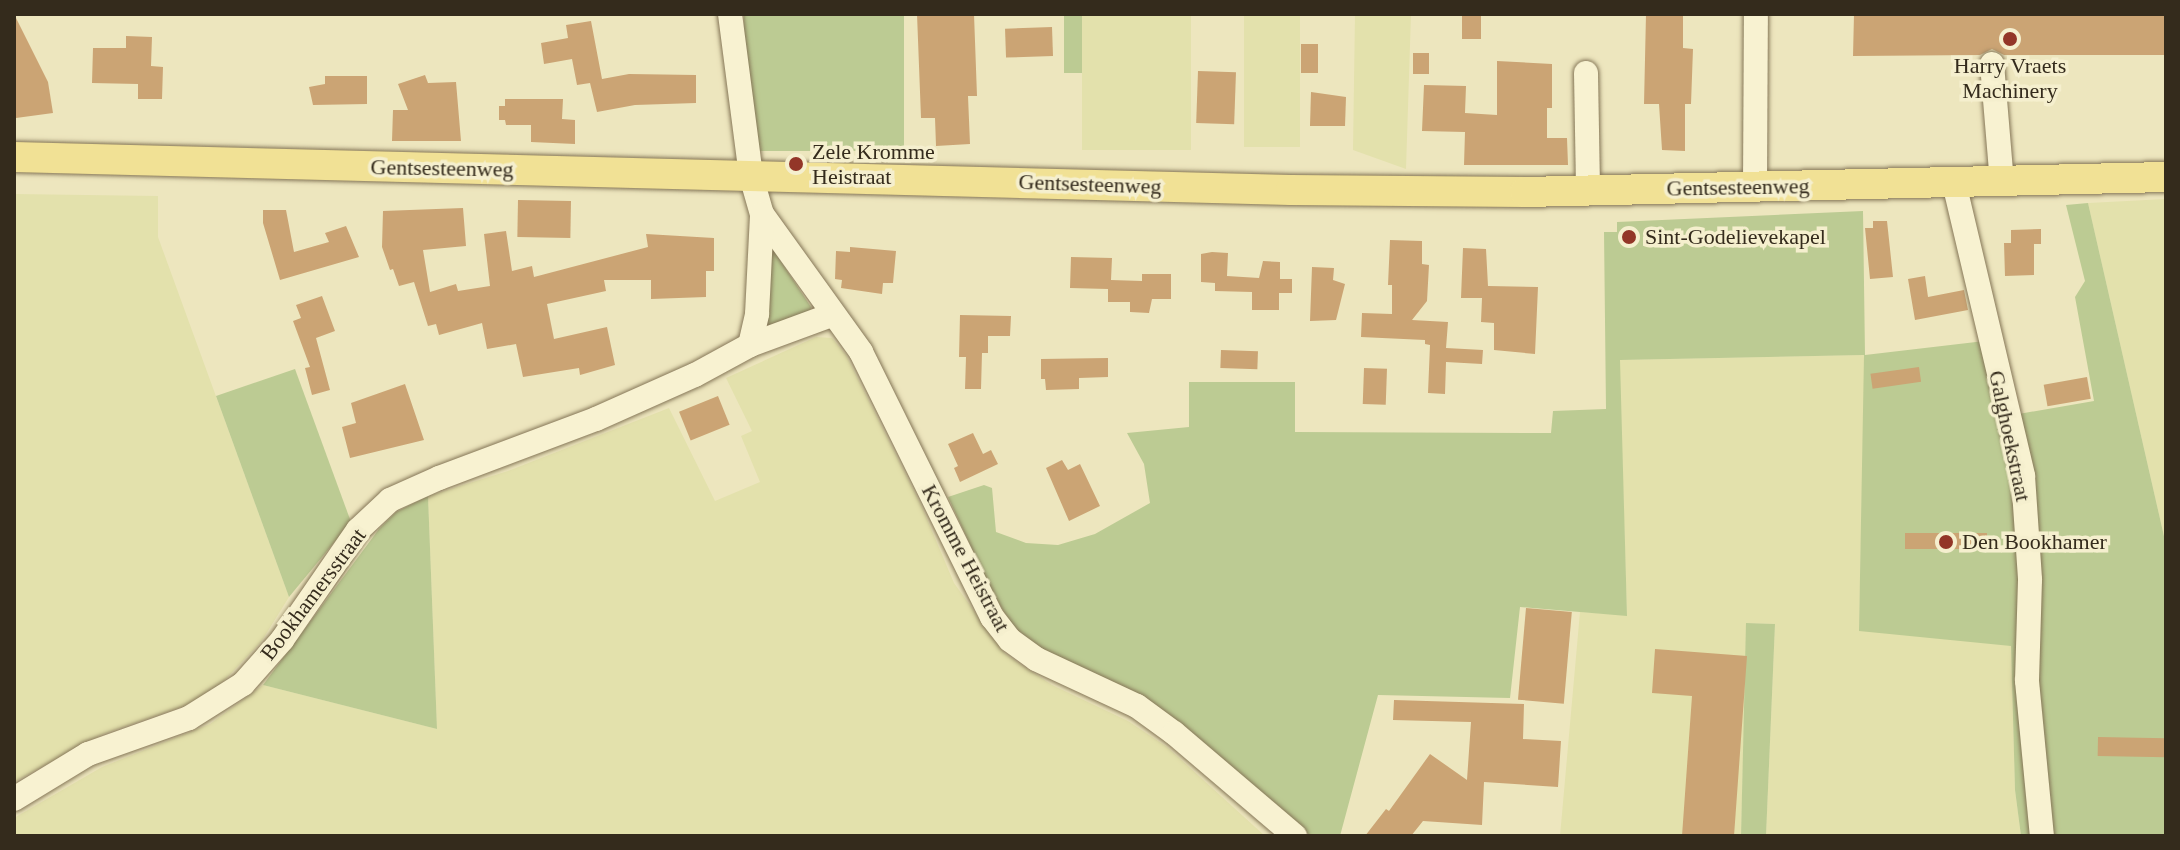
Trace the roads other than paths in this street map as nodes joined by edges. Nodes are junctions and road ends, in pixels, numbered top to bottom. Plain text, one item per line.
1 (730, 14) edge
2 (1756, 14) edge
3 (1992, 64) dead end
4 (1586, 73) dead end
5 (14, 157) edge
6 (751, 176) junction
7 (2166, 177) edge
8 (2002, 182) junction
9 (1954, 183) junction
10 (1755, 187) junction
11 (1588, 189) junction
12 (762, 214) junction
13 (831, 315) junction
14 (750, 345) junction
15 (14, 799) edge
16 (1295, 836) edge
17 (2042, 836) edge

1 - 6 street, Kromme Heistraat
2 - 10 street
3 - 8 street
4 - 11 street
5 - 6 main road, Gentsesteenweg
6 - 11 main road, Gentsesteenweg
6 - 12 street, Kromme Heistraat
7 - 8 main road, Gentsesteenweg
8 - 9 main road, Gentsesteenweg
9 - 10 main road, Gentsesteenweg
9 - 17 street, Galghoekstraat
10 - 11 main road, Gentsesteenweg
12 - 13 street, Kromme Heistraat
12 - 14 street
13 - 14 street, Bookhamersstraat
13 - 16 street, Kromme Heistraat
14 - 15 street, Bookhamersstraat

